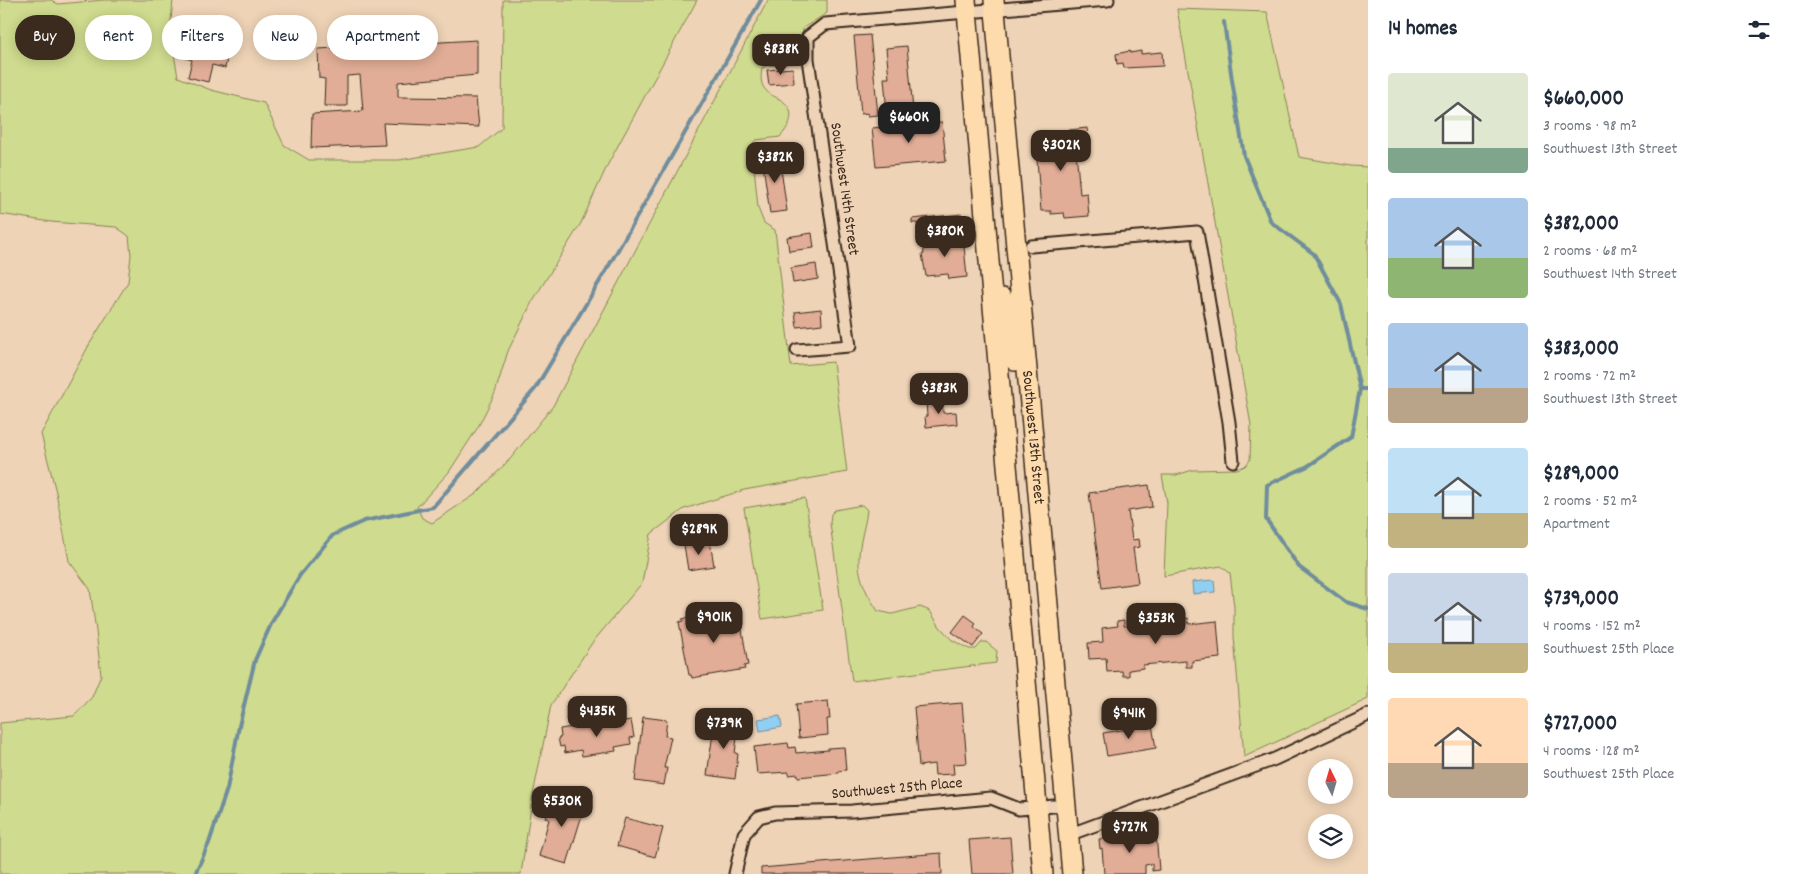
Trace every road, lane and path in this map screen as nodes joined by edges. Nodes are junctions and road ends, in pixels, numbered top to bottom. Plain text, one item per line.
1 (1108, 0) edge
2 (994, 4) edge
3 (966, 6) edge
4 (1023, 247) junction
5 (988, 250) junction
6 (990, 280) junction
7 (797, 350) dead end
8 (1028, 386) junction
9 (1233, 461) dead end
10 (1041, 529) junction
11 (1012, 531) junction
12 (1368, 715) edge
13 (1066, 805) junction
14 (1037, 808) junction
15 (1068, 835) junction
16 (735, 874) edge
17 (1042, 874) edge
18 (1072, 874) edge

1 - 2 street
2 - 3 street
2 - 4 main road, Southwest 13th Street
3 - 5 main road, Southwest 13th Street
3 - 7 street, Southwest 14th Street
4 - 5 main road
4 - 8 main road, Southwest 13th Street
4 - 9 street
5 - 6 main road, Southwest 13th Street
6 - 8 main road
6 - 11 main road, Southwest 13th Street
8 - 10 main road, Southwest 13th Street
10 - 11 main road
10 - 13 main road, Southwest 13th Street
11 - 14 main road, Southwest 13th Street
12 - 15 street
13 - 14 street, Southwest 25th Place
13 - 15 main road, Southwest 13th Street
14 - 16 street, Southwest 25th Place
14 - 17 main road, Southwest 13th Street
15 - 18 main road, Southwest 13th Street

